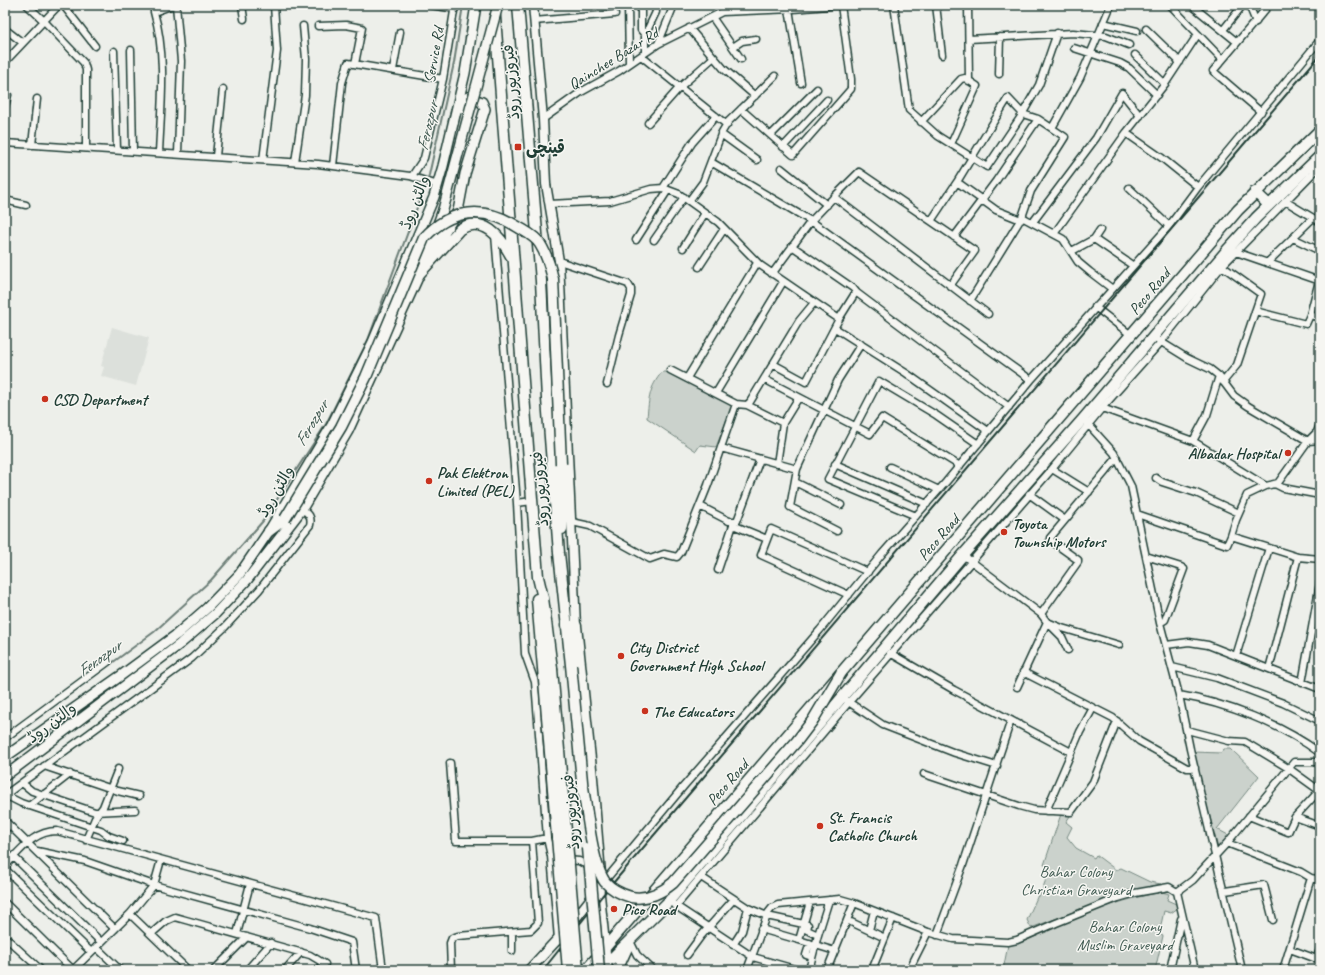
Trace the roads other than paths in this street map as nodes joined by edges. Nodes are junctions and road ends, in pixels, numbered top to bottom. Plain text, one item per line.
1 (27, 5) edge
2 (59, 5) edge
3 (63, 5) edge
4 (173, 5) edge
5 (176, 5) edge
6 (242, 5) edge
7 (274, 5) edge
8 (431, 5) edge
9 (476, 5) edge
10 (494, 5) edge
11 (498, 5) edge
12 (518, 5) edge
13 (533, 5) edge
14 (628, 5) edge
15 (641, 5) edge
16 (652, 5) edge
17 (674, 5) edge
18 (739, 5) edge
19 (840, 5) edge
20 (894, 5) edge
21 (936, 5) edge
22 (968, 5) edge
23 (1111, 5) edge
24 (1170, 5) edge
25 (1243, 5) edge
26 (1249, 5) edge
27 (1269, 5) edge
28 (814, 6) edge
29 (455, 7) edge
30 (1195, 8) dead end
31 (789, 9) junction
32 (734, 11) junction
33 (615, 14) dead end
34 (712, 17) junction
35 (244, 19) dead end
36 (44, 21) junction
37 (534, 21) junction
38 (1256, 22) junction
39 (1103, 23) junction
40 (303, 26) dead end
41 (318, 26) dead end
42 (690, 28) junction
43 (5, 29) edge
44 (1146, 29) dead end
45 (1223, 30) junction
46 (1137, 31) dead end
47 (400, 32) dead end
48 (1057, 33) junction
49 (1198, 34) junction
50 (645, 35) junction
51 (1097, 35) junction
52 (1000, 37) junction
53 (756, 39) dead end
54 (969, 39) junction
55 (1320, 40) edge
56 (1237, 42) junction
57 (23, 43) junction
58 (658, 44) junction
59 (1129, 45) dead end
60 (94, 46) dead end
61 (733, 47) junction
62 (1074, 48) dead end
63 (131, 50) dead end
64 (114, 51) dead end
65 (1090, 52) junction
66 (643, 54) junction
67 (942, 55) dead end
68 (1135, 55) dead end
69 (714, 57) junction
70 (741, 59) dead end
71 (1222, 59) junction
72 (5, 62) edge
73 (1180, 62) junction
74 (355, 64) junction
75 (629, 64) junction
76 (393, 70) junction
77 (998, 74) dead end
78 (775, 76) dead end
79 (443, 79) junction
80 (969, 80) junction
81 (801, 83) dead end
82 (1165, 84) junction
83 (680, 87) junction
84 (222, 89) dead end
85 (817, 89) dead end
86 (8, 95) dead end
87 (1157, 95) junction
88 (755, 96) junction
89 (37, 98) dead end
90 (827, 100) dead end
91 (5, 107) edge
92 (741, 109) junction
93 (1261, 112) junction
94 (1023, 114) junction
95 (716, 116) junction
96 (1140, 116) junction
97 (543, 119) junction
98 (1038, 119) junction
99 (921, 122) junction
100 (648, 123) dead end
101 (727, 125) junction
102 (1052, 128) junction
103 (1320, 130) edge
104 (1126, 133) junction
105 (721, 134) junction
106 (771, 135) junction
107 (5, 143) edge
108 (951, 144) junction
109 (32, 145) junction
110 (783, 146) junction
111 (86, 148) junction
112 (117, 150) junction
113 (132, 151) junction
114 (160, 153) junction
115 (178, 154) junction
116 (216, 156) junction
117 (1320, 156) edge
118 (972, 157) junction
119 (263, 160) junction
120 (757, 160) dead end
121 (296, 162) junction
122 (710, 162) junction
123 (333, 166) junction
124 (443, 166) junction
125 (1320, 166) edge
126 (781, 168) dead end
127 (1310, 170) junction
128 (1320, 175) edge
129 (412, 176) junction
130 (957, 182) junction
131 (438, 185) junction
132 (1198, 187) junction
133 (1129, 188) dead end
134 (666, 189) junction
135 (1255, 192) junction
136 (834, 197) junction
137 (686, 199) junction
138 (981, 199) junction
139 (5, 200) edge
140 (1285, 201) junction
141 (549, 204) junction
142 (26, 205) dead end
143 (826, 205) junction
144 (1269, 205) junction
145 (705, 213) junction
146 (1022, 218) junction
147 (1313, 218) junction
148 (811, 221) junction
149 (931, 221) junction
150 (1034, 222) junction
151 (1320, 222) edge
152 (1168, 226) junction
153 (724, 229) junction
154 (1100, 230) dead end
155 (495, 234) junction
156 (1054, 234) junction
157 (954, 236) junction
158 (1293, 238) junction
159 (1094, 239) junction
160 (636, 240) dead end
161 (654, 240) dead end
162 (792, 246) junction
163 (682, 248) dead end
164 (1232, 250) junction
165 (1072, 251) junction
166 (1320, 251) edge
167 (434, 259) junction
168 (513, 260) junction
169 (558, 261) junction
170 (757, 263) junction
171 (1267, 263) junction
172 (1132, 265) junction
173 (1222, 266) junction
174 (699, 267) dead end
175 (420, 273) junction
176 (772, 274) junction
177 (1320, 281) edge
178 (783, 282) junction
179 (950, 286) junction
180 (1112, 288) junction
181 (854, 295) dead end
182 (970, 301) junction
183 (813, 302) junction
184 (1095, 307) junction
185 (1255, 311) junction
186 (988, 314) dead end
187 (1310, 315) junction
188 (1320, 318) edge
189 (839, 319) junction
190 (835, 328) junction
191 (1131, 335) junction
192 (1158, 339) junction
193 (861, 344) junction
194 (773, 364) junction
195 (670, 370) dead end
196 (1219, 376) junction
197 (687, 378) junction
198 (764, 379) junction
199 (1031, 380) junction
200 (1223, 382) junction
201 (607, 384) dead end
202 (716, 393) junction
203 (799, 397) junction
204 (736, 404) junction
205 (747, 405) junction
206 (1009, 407) junction
207 (1102, 408) junction
208 (824, 410) junction
209 (1086, 422) junction
210 (783, 424) junction
211 (1320, 424) edge
212 (854, 426) junction
213 (988, 431) junction
214 (1308, 440) junction
215 (1320, 440) edge
216 (1193, 441) junction
217 (978, 444) junction
218 (721, 448) junction
219 (1117, 458) junction
220 (760, 459) junction
221 (777, 464) junction
222 (835, 464) junction
223 (960, 466) junction
224 (890, 467) dead end
225 (797, 469) junction
226 (1052, 469) junction
227 (1011, 475) junction
228 (1156, 478) dead end
229 (794, 482) junction
230 (1275, 484) junction
231 (1266, 486) junction
232 (939, 490) junction
233 (1027, 490) junction
234 (1089, 492) junction
235 (1320, 495) edge
236 (532, 501) junction
237 (517, 503) junction
238 (927, 504) junction
239 (841, 505) dead end
240 (700, 506) junction
241 (302, 509) junction
242 (1239, 513) junction
243 (1137, 514) junction
244 (916, 516) junction
245 (1065, 520) junction
246 (572, 522) junction
247 (734, 524) junction
248 (269, 531) junction
249 (837, 531) dead end
250 (991, 531) junction
251 (1231, 536) junction
252 (767, 539) junction
253 (1269, 548) junction
254 (559, 553) junction
255 (963, 555) junction
256 (1146, 556) junction
257 (1298, 557) junction
258 (1320, 559) edge
259 (972, 562) junction
260 (718, 570) dead end
261 (868, 572) junction
262 (1320, 583) edge
263 (849, 595) junction
264 (1042, 614) junction
265 (1047, 622) junction
266 (1160, 624) junction
267 (571, 626) junction
268 (1118, 645) dead end
269 (1166, 645) junction
270 (883, 649) junction
271 (1068, 650) dead end
272 (893, 654) junction
273 (1236, 656) junction
274 (108, 662) dead end
275 (1172, 667) junction
276 (548, 668) junction
277 (1269, 669) junction
278 (1023, 672) junction
279 (841, 673) junction
280 (1302, 683) junction
281 (1017, 687) dead end
282 (1320, 689) edge
283 (1179, 695) junction
284 (846, 700) junction
285 (1093, 708) junction
286 (1011, 720) junction
287 (1117, 721) junction
288 (1320, 722) edge
289 (1186, 730) junction
290 (5, 738) edge
291 (1072, 752) junction
292 (1320, 753) edge
293 (5, 757) edge
294 (1320, 762) edge
295 (450, 763) dead end
296 (44, 766) junction
297 (997, 766) junction
298 (1195, 768) junction
299 (1288, 768) junction
300 (118, 769) dead end
301 (70, 774) junction
302 (924, 774) dead end
303 (5, 776) edge
304 (22, 784) junction
305 (583, 787) junction
306 (111, 788) junction
307 (1320, 791) edge
308 (768, 792) junction
309 (5, 795) edge
310 (44, 795) junction
311 (987, 795) junction
312 (139, 796) dead end
313 (29, 806) junction
314 (135, 810) dead end
315 (99, 811) junction
316 (1046, 811) junction
317 (1249, 816) junction
318 (1295, 817) junction
319 (7, 823) edge
320 (1320, 826) edge
321 (91, 827) junction
322 (5, 831) edge
323 (547, 838) junction
324 (86, 840) junction
325 (123, 841) dead end
326 (532, 841) junction
327 (28, 843) junction
328 (1227, 843) junction
329 (37, 851) junction
330 (551, 856) junction
331 (1215, 856) junction
332 (14, 857) junction
333 (161, 860) junction
334 (5, 868) edge
335 (701, 877) junction
336 (1311, 878) junction
337 (1320, 880) edge
338 (250, 884) junction
339 (154, 885) junction
340 (601, 886) junction
341 (1224, 891) junction
342 (1177, 892) junction
343 (734, 899) junction
344 (829, 900) junction
345 (810, 902) junction
346 (854, 903) junction
347 (5, 904) edge
348 (672, 904) junction
349 (748, 908) junction
350 (244, 910) junction
351 (874, 911) junction
352 (130, 914) junction
353 (767, 916) junction
354 (893, 918) junction
355 (1182, 918) junction
356 (1273, 920) dead end
357 (851, 922) dead end
358 (803, 924) junction
359 (708, 928) junction
360 (115, 929) junction
361 (761, 929) junction
362 (869, 930) junction
363 (512, 932) junction
364 (928, 932) junction
365 (150, 934) junction
366 (237, 934) junction
367 (818, 935) junction
368 (937, 935) junction
369 (247, 936) junction
370 (5, 937) edge
371 (885, 938) junction
372 (558, 939) junction
373 (799, 940) junction
374 (630, 941) junction
375 (271, 943) junction
376 (99, 944) junction
377 (606, 944) junction
378 (813, 944) junction
379 (733, 945) junction
380 (1290, 949) junction
381 (1320, 950) edge
382 (835, 951) junction
383 (91, 952) junction
384 (301, 952) junction
385 (512, 952) dead end
386 (688, 955) dead end
387 (753, 957) junction
388 (79, 964) junction
389 (608, 966) edge
390 (5, 967) edge
391 (9, 970) edge
392 (41, 970) edge
393 (73, 970) edge
394 (85, 970) edge
395 (120, 970) edge
396 (188, 970) edge
397 (214, 970) edge
398 (247, 970) edge
399 (285, 970) edge
400 (320, 970) edge
401 (356, 970) edge
402 (383, 970) edge
403 (451, 970) edge
404 (528, 970) edge
405 (568, 970) edge
406 (578, 970) edge
407 (586, 970) edge
408 (600, 970) edge
409 (617, 970) edge
410 (653, 970) edge
411 (747, 970) edge
412 (798, 970) edge
413 (809, 970) edge
414 (827, 970) edge
415 (872, 970) edge
416 (909, 970) edge
417 (1170, 970) edge
418 (1195, 970) edge
419 (1242, 970) edge
420 (1283, 970) edge

1 - 36 street
2 - 36 street
3 - 60 street
4 - 114 street
5 - 115 street
6 - 35 street
7 - 119 street
8 - 29 street
9 - 124 main road, والٹن روڈ
10 - 168 main road, فیروزپور روڈ
11 - 175 main road, والٹن روڈ, bridge
12 - 254 main road, فیروزپور روڈ
13 - 37 street
14 - 75 street
15 - 50 street
16 - 50 street
17 - 58 street
18 - 32 street
19 - 28 street, Qainchee Bazar Rd
19 - 110 street
20 - 99 street
21 - 67 street
22 - 54 street
23 - 39 street
24 - 49 street
25 - 45 street
26 - 38 street
27 - 38 street
28 - 31 street, Qainchee Bazar Rd
29 - 79 street, Service Rd
30 - 45 street
31 - 32 street, Qainchee Bazar Rd
31 - 81 street
32 - 34 street, Qainchee Bazar Rd
33 - 37 street
34 - 42 street, Qainchee Bazar Rd
34 - 61 street
36 - 57 street
36 - 111 street
37 - 97 street
38 - 56 street
39 - 46 street
39 - 51 street
40 - 121 street
41 - 74 street
42 - 58 street, Qainchee Bazar Rd
42 - 69 street
43 - 57 street
44 - 73 street
45 - 56 street
47 - 76 street
48 - 51 street
48 - 52 street
48 - 94 street
49 - 71 street
49 - 73 street
50 - 66 street
51 - 59 street
51 - 65 street
52 - 54 street
52 - 77 street
53 - 61 street
54 - 80 street
55 - 93 street
56 - 71 street
57 - 72 street
58 - 66 street, Qainchee Bazar Rd
61 - 70 street
62 - 65 street
63 - 113 street
64 - 112 street
65 - 87 street
65 - 102 street
66 - 75 street, Qainchee Bazar Rd
66 - 83 street
68 - 82 street
69 - 83 street
69 - 88 street
71 - 93 street
73 - 82 street
74 - 76 street
74 - 123 street
75 - 97 street, Qainchee Bazar Rd
76 - 79 street
78 - 88 street
79 - 129 street, Service Rd
80 - 99 street
80 - 108 street
82 - 87 street
83 - 95 street
83 - 100 street
84 - 116 street
85 - 106 street
86 - 91 street
87 - 96 street
88 - 92 street
89 - 109 street
90 - 110 street
92 - 101 street
92 - 106 street
93 - 132 street
94 - 98 street
94 - 118 street
94 - 118 street
95 - 101 street
95 - 134 street
96 - 104 street
96 - 150 street
97 - 141 street
98 - 102 street
98 - 138 street
99 - 108 street
101 - 105 street
102 - 146 street
103 - 135 main road, Peco Road
104 - 132 street
104 - 156 street
105 - 120 street
105 - 122 street
106 - 110 street
107 - 109 street
108 - 118 street
109 - 111 street
111 - 112 street
112 - 113 street
113 - 114 street
114 - 115 street
115 - 116 street
116 - 119 street
117 - 127 main road, Peco Road
118 - 130 street
119 - 121 street
121 - 123 street
122 - 137 street
122 - 148 street
123 - 129 street
124 - 131 main road, والٹن روڈ
124 - 167 main road
125 - 127 street
126 - 143 street
127 - 128 street
127 - 140 street
127 - 144 main road, Peco Road
129 - 131 street
130 - 138 street
130 - 149 street
131 - 248 main road, والٹن روڈ
132 - 152 street
133 - 152 street
134 - 137 street
134 - 141 street
134 - 160 street
135 - 144 main road
135 - 191 main road, Peco Road
136 - 143 street
136 - 149 street
136 - 179 street
137 - 145 street
137 - 161 street
138 - 146 street
138 - 157 street
139 - 142 street
140 - 147 street
140 - 164 street
141 - 169 street
143 - 148 street
144 - 164 main road, Peco Road
145 - 153 street
145 - 163 street
146 - 150 street
146 - 182 street
147 - 151 street
147 - 158 street
148 - 162 street
148 - 199 street
149 - 157 street
150 - 156 street
152 - 172 street
153 - 170 street
153 - 174 street
154 - 159 street
155 - 167 main road
155 - 168 main road
155 - 237 street
156 - 165 street
157 - 179 street
158 - 166 street
158 - 171 street
159 - 165 street
159 - 172 street
162 - 176 street
162 - 206 street
164 - 171 street
164 - 173 street
164 - 192 main road, Peco Road
165 - 180 street
167 - 175 main road
168 - 236 main road, فیروزپور روڈ
169 - 201 street
169 - 246 street
170 - 176 street
170 - 197 street
171 - 177 street
172 - 180 street
173 - 185 street
173 - 192 street
175 - 241 main road, والٹن روڈ
176 - 178 street
177 - 187 street
178 - 183 street
178 - 202 street
179 - 182 street
180 - 184 street
181 - 189 street
182 - 186 street
183 - 189 street
183 - 194 street
184 - 191 street
184 - 199 street
185 - 187 street
185 - 200 street
187 - 188 street
189 - 190 street
190 - 193 street
190 - 194 street
191 - 227 main road, Peco Road
192 - 196 street
192 - 207 street
192 - 209 main road, Peco Road
193 - 208 street
193 - 213 street
194 - 198 street
195 - 197 street
196 - 200 street
196 - 216 street
197 - 202 street
198 - 203 street
198 - 205 street
199 - 206 street
200 - 214 street
202 - 204 street
203 - 208 street
203 - 210 street
204 - 205 street
204 - 218 street
205 - 210 street
206 - 213 street
207 - 209 street
207 - 216 street
208 - 212 street
208 - 225 street
209 - 219 street
209 - 226 street
209 - 233 main road, Peco Road
210 - 221 street
211 - 214 street
212 - 217 street
212 - 222 street
212 - 223 street
213 - 217 street
214 - 215 street
214 - 230 street
216 - 231 street
217 - 223 street
218 - 220 street
218 - 240 street
219 - 234 street
219 - 243 street
220 - 221 street
220 - 247 street
221 - 225 street
222 - 238 street
222 - 244 street
223 - 232 street
224 - 232 street
225 - 229 street
226 - 233 street
226 - 234 street
227 - 233 main road
227 - 279 main road, Peco Road
228 - 242 street
229 - 239 street
229 - 249 street
230 - 231 street
230 - 235 street
231 - 242 street
232 - 238 street
233 - 245 street
233 - 250 main road, Peco Road
234 - 245 street
236 - 237 street
236 - 276 main road, فیروزپور روڈ
237 - 323 street
238 - 244 street
240 - 246 street
240 - 247 street
241 - 296 street
241 - 303 main road, والٹن روڈ
242 - 251 street
243 - 251 street
243 - 256 street
244 - 261 street
245 - 264 street
246 - 267 street
247 - 252 street
247 - 260 street
248 - 254 main road, bridge
248 - 293 main road, والٹن روڈ
250 - 255 main road, Peco Road
250 - 259 street
251 - 253 street
252 - 261 street
252 - 263 street
253 - 257 street
253 - 273 street
254 - 267 main road, فیروزپور روڈ
255 - 259 street
255 - 270 main road, Peco Road
256 - 266 street
256 - 266 street
257 - 258 street
257 - 277 street
259 - 264 street
259 - 272 street
261 - 263 street
262 - 280 street
263 - 340 street
264 - 265 street
265 - 268 street
265 - 271 street
265 - 278 street
266 - 269 street
267 - 305 main road, فیروزپور روڈ, bridge
267 - 340 main road
269 - 273 street
269 - 275 street
270 - 272 street
270 - 284 main road, Peco Road
272 - 284 street
272 - 286 street
273 - 277 street
274 - 290 street
275 - 283 street
275 - 288 street
276 - 405 main road, bridge
276 - 406 main road, فیروزپور روڈ, bridge
277 - 280 street
278 - 281 street
278 - 285 street
279 - 305 main road, bridge
279 - 377 main road, Peco Road
280 - 282 street
283 - 289 street
283 - 292 street
284 - 297 street
284 - 308 main road, Peco Road
285 - 287 street
285 - 291 street
286 - 291 street
286 - 297 street
287 - 298 street
287 - 316 street
289 - 298 street
289 - 299 street
291 - 316 street
294 - 299 street
295 - 326 street
296 - 301 street
296 - 304 street
297 - 311 street
298 - 331 street
299 - 307 street
299 - 317 street
300 - 306 street
301 - 306 street
301 - 310 street
302 - 311 street
304 - 309 street
304 - 310 street
305 - 408 main road, فیروزپور روڈ, bridge
306 - 312 street
306 - 315 street
307 - 318 street
308 - 335 street
308 - 348 main road, Peco Road
309 - 313 street
310 - 313 street
310 - 315 street
311 - 316 street
311 - 368 street
313 - 321 street
314 - 315 street
315 - 321 street
317 - 318 street
317 - 328 street
318 - 320 street
319 - 322 street
319 - 327 street
321 - 324 street
321 - 325 street
323 - 326 street
323 - 330 street
324 - 327 street
324 - 333 street
326 - 363 street
327 - 329 street
327 - 332 street
328 - 331 street
328 - 336 street
329 - 339 street
329 - 360 street
330 - 340 street
330 - 372 street
331 - 341 street
331 - 342 street
332 - 334 street
332 - 376 street
333 - 338 street
333 - 339 street
334 - 383 street
335 - 343 street
335 - 348 street
336 - 337 street
336 - 380 street
338 - 350 street
338 - 402 street
339 - 350 street
339 - 352 street
340 - 372 main road
340 - 377 street
341 - 356 street
341 - 419 street
342 - 355 street
342 - 368 street
343 - 349 street
343 - 359 street
344 - 345 street
344 - 346 street
344 - 367 street
345 - 353 street
345 - 358 street
346 - 351 street
346 - 382 street
347 - 393 street
348 - 359 street
348 - 374 main road, Peco Road
349 - 353 street
349 - 379 street
350 - 366 street
350 - 401 street
351 - 354 street
351 - 362 street
352 - 360 street
352 - 365 street
353 - 358 street
353 - 361 street
354 - 364 street
354 - 371 street
355 - 417 street
355 - 418 street
357 - 362 street
358 - 367 street
358 - 373 street
359 - 379 street
359 - 386 street
360 - 376 street
361 - 373 street
361 - 387 street
362 - 371 street
363 - 385 street
363 - 403 street
364 - 368 street
364 - 416 street
365 - 366 street
365 - 396 street
366 - 369 street
367 - 378 street
369 - 375 street
369 - 397 street
370 - 392 street
371 - 415 street
372 - 404 main road
373 - 378 street
374 - 389 main road, Peco Road
374 - 409 main road
374 - 410 street
375 - 384 street
375 - 398 street
376 - 383 street
376 - 395 street
377 - 389 street
377 - 407 main road, Peco Road
378 - 382 street
378 - 413 street
379 - 387 street
380 - 381 street
380 - 420 street
382 - 414 street
383 - 388 street
384 - 399 street
384 - 400 street
387 - 411 street
387 - 412 street
388 - 393 street
388 - 394 street
389 - 408 main road, Peco Road
390 - 391 street

